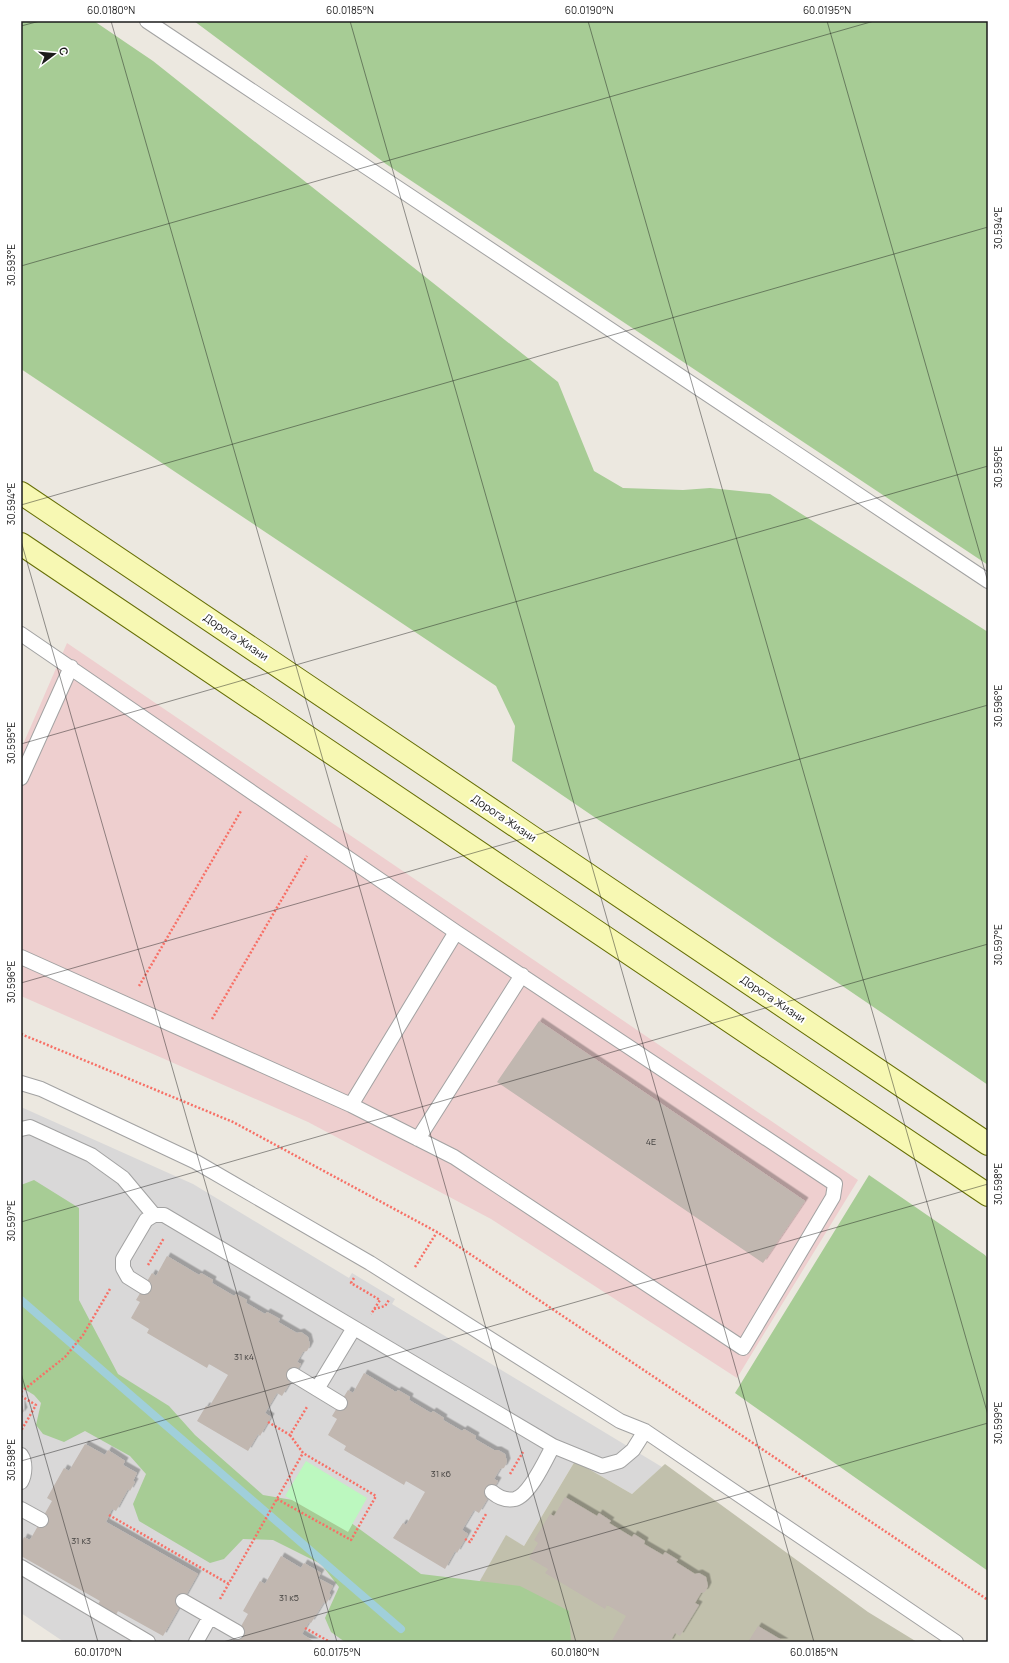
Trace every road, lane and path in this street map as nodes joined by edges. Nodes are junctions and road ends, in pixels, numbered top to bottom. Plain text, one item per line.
1 (147, 21) edge
2 (21, 493) edge
3 (21, 544) edge
4 (988, 581) edge
5 (21, 634) edge
6 (71, 667) junction
7 (21, 778) edge
8 (244, 807) dead end
9 (309, 852) dead end
10 (456, 932) junction
11 (21, 957) edge
12 (522, 975) junction
13 (128, 1005) junction
14 (21, 1034) edge
15 (201, 1038) junction
16 (21, 1083) edge
17 (352, 1105) junction
18 (21, 1129) edge
19 (418, 1139) junction
20 (988, 1144) edge
21 (988, 1195) edge
22 (154, 1215) junction
23 (174, 1221) junction
24 (437, 1232) junction
25 (123, 1268) junction
26 (360, 1282) dead end
27 (405, 1284) junction
28 (141, 1285) joint
29 (384, 1296) dead end
30 (390, 1299) junction
31 (393, 1302) dead end
32 (374, 1309) junction
33 (357, 1330) junction
34 (294, 1376) dead end
35 (317, 1389) junction
36 (21, 1392) edge
37 (21, 1396) edge
38 (340, 1403) dead end
39 (268, 1422) dead end
40 (21, 1431) edge
41 (644, 1431) junction
42 (290, 1435) junction
43 (553, 1446) junction
44 (303, 1453) junction
45 (21, 1455) edge
46 (21, 1482) edge
47 (492, 1492) dead end
48 (277, 1498) junction
49 (21, 1509) edge
50 (109, 1515) dead end
51 (41, 1520) dead end
52 (21, 1567) edge
53 (229, 1584) junction
54 (988, 1600) edge
55 (183, 1601) dead end
56 (210, 1617) junction
57 (305, 1628) dead end
58 (237, 1632) dead end
59 (148, 1642) edge
60 (196, 1642) edge
61 (330, 1642) edge
62 (956, 1642) edge

1 - 4 lane
2 - 20 main road, Дорога Жизни
3 - 21 main road
5 - 6 lane
6 - 7 lane
6 - 10 lane
8 - 13 path
9 - 15 path
10 - 12 lane
10 - 17 lane
11 - 13 lane
12 - 19 lane
12 - 19 lane
13 - 15 lane
14 - 24 path
15 - 17 lane
16 - 27 lane
17 - 19 lane
18 - 22 lane
22 - 23 lane
22 - 25 lane
23 - 28 path
23 - 33 lane
24 - 27 path
24 - 54 path
25 - 28 lane
25 - 36 path
26 - 32 path
27 - 41 lane
29 - 30 path
30 - 31 path
30 - 32 path
32 - 33 path
33 - 35 lane
33 - 43 lane
34 - 35 lane
35 - 38 lane
35 - 42 path
37 - 40 path
39 - 42 path
41 - 43 lane
41 - 62 lane
42 - 44 path
43 - 47 lane
44 - 48 path
44 - 48 path
45 - 46 lane
48 - 53 path
49 - 51 lane
50 - 53 path
52 - 59 lane
53 - 56 path
55 - 56 lane
56 - 58 lane
56 - 60 lane
57 - 61 path

